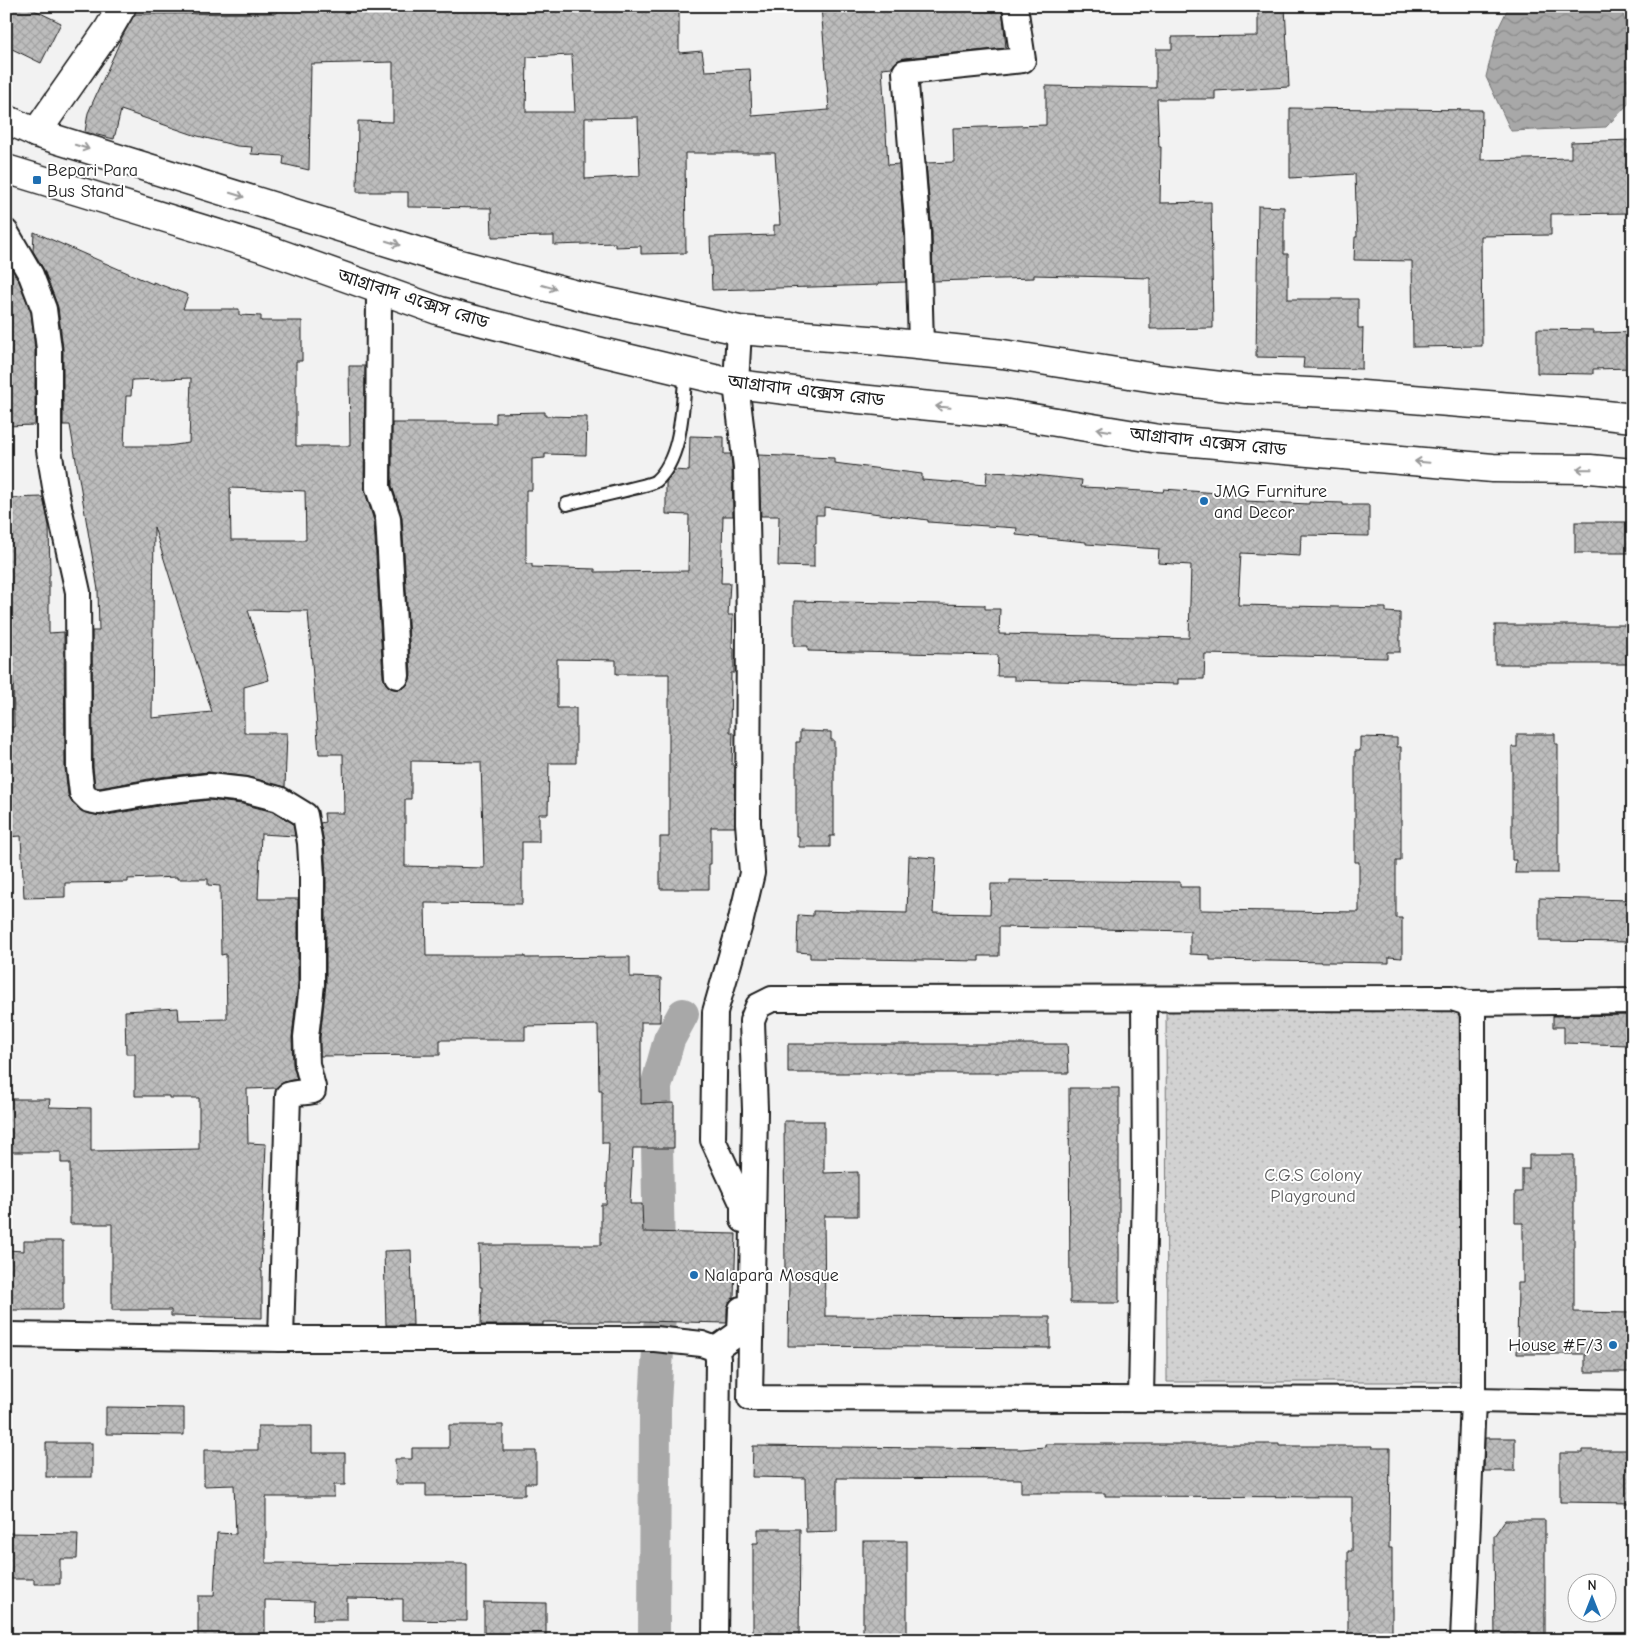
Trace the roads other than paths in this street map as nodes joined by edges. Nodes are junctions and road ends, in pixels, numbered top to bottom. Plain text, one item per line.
1 (122, 6) edge
2 (1015, 6) edge
3 (6, 119) edge
4 (36, 133) junction
5 (8, 175) edge
6 (6, 232) edge
7 (379, 289) junction
8 (739, 330) junction
9 (921, 345) junction
10 (686, 372) junction
11 (736, 384) junction
12 (1633, 418) edge
13 (1633, 473) edge
14 (567, 504) dead end
15 (397, 676) dead end
16 (1144, 999) junction
17 (1633, 1001) edge
18 (1468, 1003) junction
19 (6, 1335) edge
20 (281, 1339) junction
21 (709, 1347) junction
22 (1141, 1398) junction
23 (1473, 1400) junction
24 (1633, 1403) edge
25 (714, 1640) edge
26 (1463, 1640) edge

1 - 4 main road
2 - 9 street
3 - 4 main road
4 -> 8 main road
5 - 7 main road, আগ্রাবাদ এক্সেস রোড
6 - 20 street
7 - 10 main road, আগ্রাবাদ এক্সেস রোড
7 - 15 street
8 - 9 main road
8 - 11 street
9 - 12 main road
10 - 11 main road, আগ্রাবাদ এক্সেস রোড
10 - 14 lane
13 -> 11 main road, আগ্রাবাদ এক্সেস রোড
11 - 21 street
16 - 18 street
16 - 22 street
16 - 22 street
17 - 18 street
18 - 23 street
19 - 20 street
20 - 21 street
21 - 25 street
22 - 23 street
23 - 24 street
23 - 26 street

